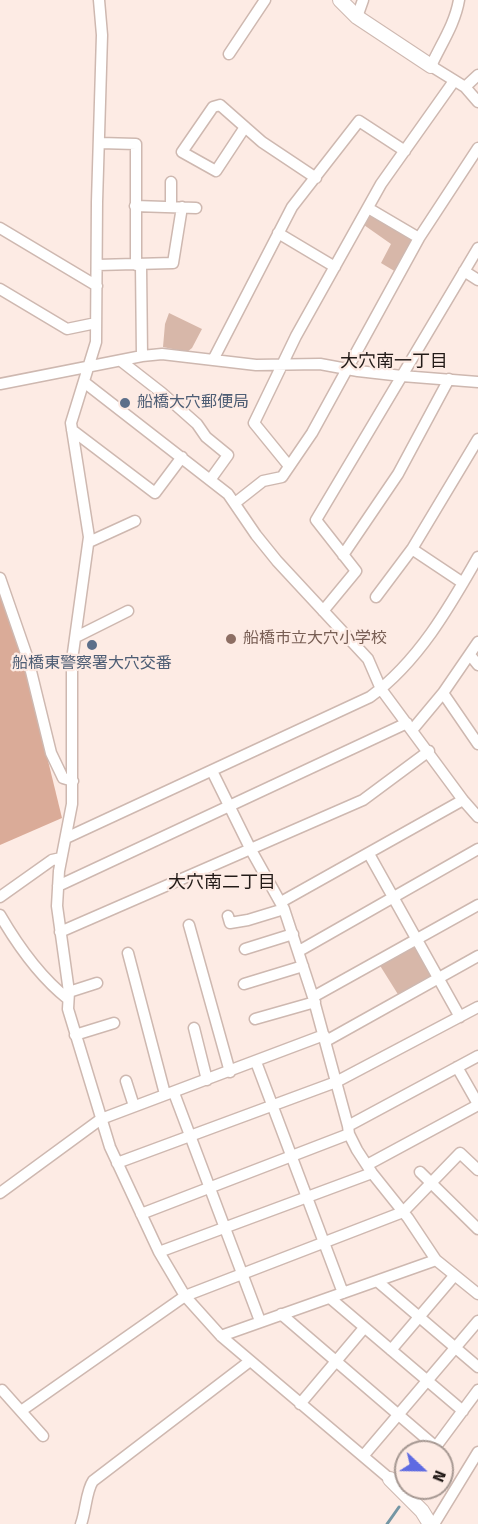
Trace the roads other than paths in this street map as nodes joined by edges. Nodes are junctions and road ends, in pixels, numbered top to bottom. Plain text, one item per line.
1 (99, 0) edge
2 (265, 0) edge
3 (340, 0) edge
4 (363, 0) edge
5 (459, 0) edge
6 (357, 17) junction
7 (229, 54) dead end
8 (431, 66) junction
9 (478, 75) edge
10 (454, 81) junction
11 (465, 87) junction
12 (478, 102) edge
13 (245, 128) junction
14 (100, 143) junction
15 (478, 148) edge
16 (405, 151) junction
17 (316, 178) junction
18 (171, 182) dead end
19 (135, 206) junction
20 (176, 206) junction
21 (196, 208) dead end
22 (368, 208) junction
23 (0, 228) edge
24 (278, 233) junction
25 (419, 238) junction
26 (478, 248) edge
27 (97, 265) junction
28 (138, 265) junction
29 (335, 267) junction
30 (464, 271) junction
31 (478, 280) edge
32 (97, 286) junction
33 (0, 289) edge
34 (96, 323) junction
35 (142, 356) junction
36 (213, 360) junction
37 (121, 361) junction
38 (282, 364) junction
39 (90, 367) junction
40 (348, 369) junction
41 (402, 376) junction
42 (449, 379) junction
43 (84, 382) junction
44 (478, 382) edge
45 (0, 384) edge
46 (72, 430) junction
47 (478, 439) edge
48 (182, 457) junction
49 (290, 466) junction
50 (210, 480) junction
51 (235, 503) junction
52 (135, 521) dead end
53 (89, 542) junction
54 (412, 549) junction
55 (343, 555) junction
56 (478, 557) edge
57 (0, 578) edge
58 (463, 583) junction
59 (376, 597) dead end
60 (128, 611) dead end
61 (323, 611) junction
62 (76, 637) junction
63 (478, 642) edge
64 (470, 655) junction
65 (478, 665) edge
66 (381, 688) junction
67 (443, 693) junction
68 (410, 726) junction
69 (478, 744) edge
70 (429, 751) junction
71 (212, 771) junction
72 (73, 781) junction
73 (463, 800) junction
74 (230, 807) junction
75 (478, 817) edge
76 (66, 838) junction
77 (478, 849) edge
78 (251, 850) junction
79 (369, 854) junction
80 (62, 858) junction
81 (58, 886) junction
82 (0, 897) edge
83 (392, 897) junction
84 (478, 905) edge
85 (282, 906) junction
86 (0, 915) edge
87 (228, 916) dead end
88 (189, 925) dead end
89 (60, 932) junction
90 (293, 934) junction
91 (417, 940) junction
92 (245, 949) dead end
93 (299, 951) junction
94 (128, 953) dead end
95 (478, 956) edge
96 (303, 966) junction
97 (438, 979) junction
98 (97, 983) dead end
99 (244, 984) dead end
100 (69, 996) junction
101 (314, 1000) junction
102 (478, 1007) edge
103 (460, 1017) junction
104 (255, 1019) dead end
105 (114, 1023) dead end
106 (194, 1028) dead end
107 (75, 1035) junction
108 (325, 1038) junction
109 (478, 1056) edge
110 (256, 1062) junction
111 (457, 1067) junction
112 (230, 1071) junction
113 (207, 1080) junction
114 (126, 1081) dead end
115 (336, 1082) junction
116 (169, 1094) junction
117 (478, 1105) edge
118 (134, 1106) junction
119 (273, 1106) junction
120 (101, 1119) junction
121 (349, 1130) junction
122 (190, 1136) junction
123 (292, 1156) junction
124 (117, 1163) junction
125 (370, 1169) junction
126 (478, 1170) edge
127 (420, 1172) dead end
128 (431, 1183) junction
129 (210, 1187) junction
130 (0, 1193) edge
131 (307, 1197) junction
132 (403, 1212) junction
133 (141, 1214) junction
134 (225, 1228) junction
135 (478, 1229) edge
136 (325, 1242) junction
137 (159, 1252) junction
138 (436, 1260) junction
139 (243, 1274) junction
140 (454, 1276) junction
141 (377, 1281) junction
142 (343, 1293) junction
143 (478, 1294) edge
144 (185, 1296) junction
145 (330, 1298) junction
146 (281, 1314) junction
147 (419, 1317) junction
148 (260, 1321) junction
149 (478, 1322) edge
150 (364, 1328) junction
151 (221, 1336) junction
152 (456, 1348) junction
153 (391, 1350) junction
154 (250, 1361) junction
155 (337, 1361) junction
156 (478, 1367) edge
157 (428, 1381) junction
158 (2, 1390) dead end
159 (478, 1390) edge
160 (300, 1404) junction
161 (21, 1411) junction
162 (463, 1411) junction
163 (399, 1415) junction
164 (43, 1436) dead end
165 (424, 1440) edge
166 (441, 1440) edge
167 (478, 1452) edge
168 (364, 1455) junction
169 (390, 1479) joint
170 (394, 1482) edge
171 (413, 1500) edge
172 (81, 1524) edge
173 (432, 1524) edge

1 - 14 street
2 - 7 street
3 - 6 street
4 - 6 street
5 - 8 street
6 - 8 street
8 - 10 street
9 - 11 street
10 - 11 street
10 - 16 street
11 - 12 street
13 - 13 street
13 - 17 street
14 - 19 street
14 - 27 street
15 - 25 street
16 - 17 street
16 - 22 street
17 - 24 street
18 - 20 street
19 - 20 street
19 - 28 street
20 - 21 street
20 - 28 street
22 - 25 street
22 - 29 street
23 - 32 street
24 - 29 street
24 - 36 street
25 - 40 street
26 - 30 street
27 - 28 street
27 - 32 street
28 - 35 street
29 - 38 street
30 - 31 street
30 - 41 street
32 - 34 street
33 - 34 street
34 - 39 street
35 - 36 street
35 - 37 street
36 - 38 street
37 - 39 street
37 - 50 street
38 - 40 street
38 - 49 street
39 - 43 street
39 - 45 street
40 - 41 street
40 - 49 street
41 - 42 street
41 - 55 street
42 - 44 street
42 - 55 street
43 - 46 street
43 - 48 street
46 - 48 street
46 - 53 street
47 - 54 street
48 - 50 street
49 - 51 street
50 - 51 street
51 - 61 street
52 - 53 street
53 - 62 street
54 - 58 street
54 - 59 street
55 - 61 street
56 - 58 street
57 - 72 street
58 - 66 street
60 - 62 street
61 - 66 street
62 - 72 street
63 - 64 street
64 - 65 street
64 - 67 street
66 - 68 street
66 - 71 street
67 - 68 street
67 - 69 street
68 - 70 street
68 - 74 street
70 - 73 street
70 - 78 street
71 - 74 street
71 - 76 street
72 - 76 street
73 - 75 street
73 - 79 street
74 - 78 street
74 - 81 street
76 - 80 street
77 - 83 street
78 - 85 street
78 - 89 street
79 - 83 street
79 - 85 street
80 - 81 street
80 - 82 street
81 - 89 street
83 - 91 street
83 - 93 street
84 - 91 street
85 - 87 street
85 - 90 street
86 - 100 street
88 - 112 street
89 - 100 street
90 - 92 street
90 - 93 street
91 - 97 street
91 - 101 street
93 - 96 street
94 - 116 street
95 - 97 street
96 - 99 street
96 - 101 street
97 - 103 street
97 - 108 street
98 - 100 street
100 - 107 street
101 - 104 street
101 - 108 street
102 - 103 street
103 - 115 street
105 - 107 street
106 - 113 street
107 - 120 street
108 - 110 street
108 - 115 street
109 - 111 street
110 - 112 street
110 - 119 street
111 - 117 street
111 - 121 street
112 - 113 street
113 - 116 street
114 - 118 street
115 - 119 street
115 - 121 street
116 - 118 street
116 - 122 street
117 - 125 street
118 - 120 street
119 - 122 street
119 - 123 street
120 - 124 street
120 - 130 street
121 - 123 street
121 - 125 street
122 - 124 street
122 - 129 street
123 - 129 street
123 - 131 street
124 - 133 street
125 - 131 street
125 - 132 street
126 - 128 street
127 - 128 street
128 - 132 street
128 - 135 street
129 - 133 street
129 - 134 street
131 - 134 street
131 - 136 street
132 - 136 street
132 - 138 street
133 - 137 street
134 - 137 street
134 - 139 street
136 - 139 street
136 - 142 street
137 - 144 street
138 - 140 street
138 - 141 street
139 - 144 street
139 - 148 street
140 - 143 street
140 - 147 street
141 - 142 street
141 - 147 street
142 - 145 street
144 - 151 street
144 - 161 street
145 - 146 street
145 - 150 street
146 - 148 street
146 - 155 street
147 - 152 street
147 - 153 street
148 - 151 street
149 - 152 street
150 - 153 street
150 - 155 street
151 - 154 street
152 - 156 street
152 - 157 street
153 - 157 street
154 - 160 street
154 - 172 street
155 - 160 street
155 - 163 street
157 - 162 street
157 - 163 street
158 - 161 street
159 - 162 street
160 - 168 street
161 - 164 street
162 - 166 street
163 - 165 street
163 - 168 street
167 - 173 street
168 - 169 street
169 - 170 street
171 - 173 street

